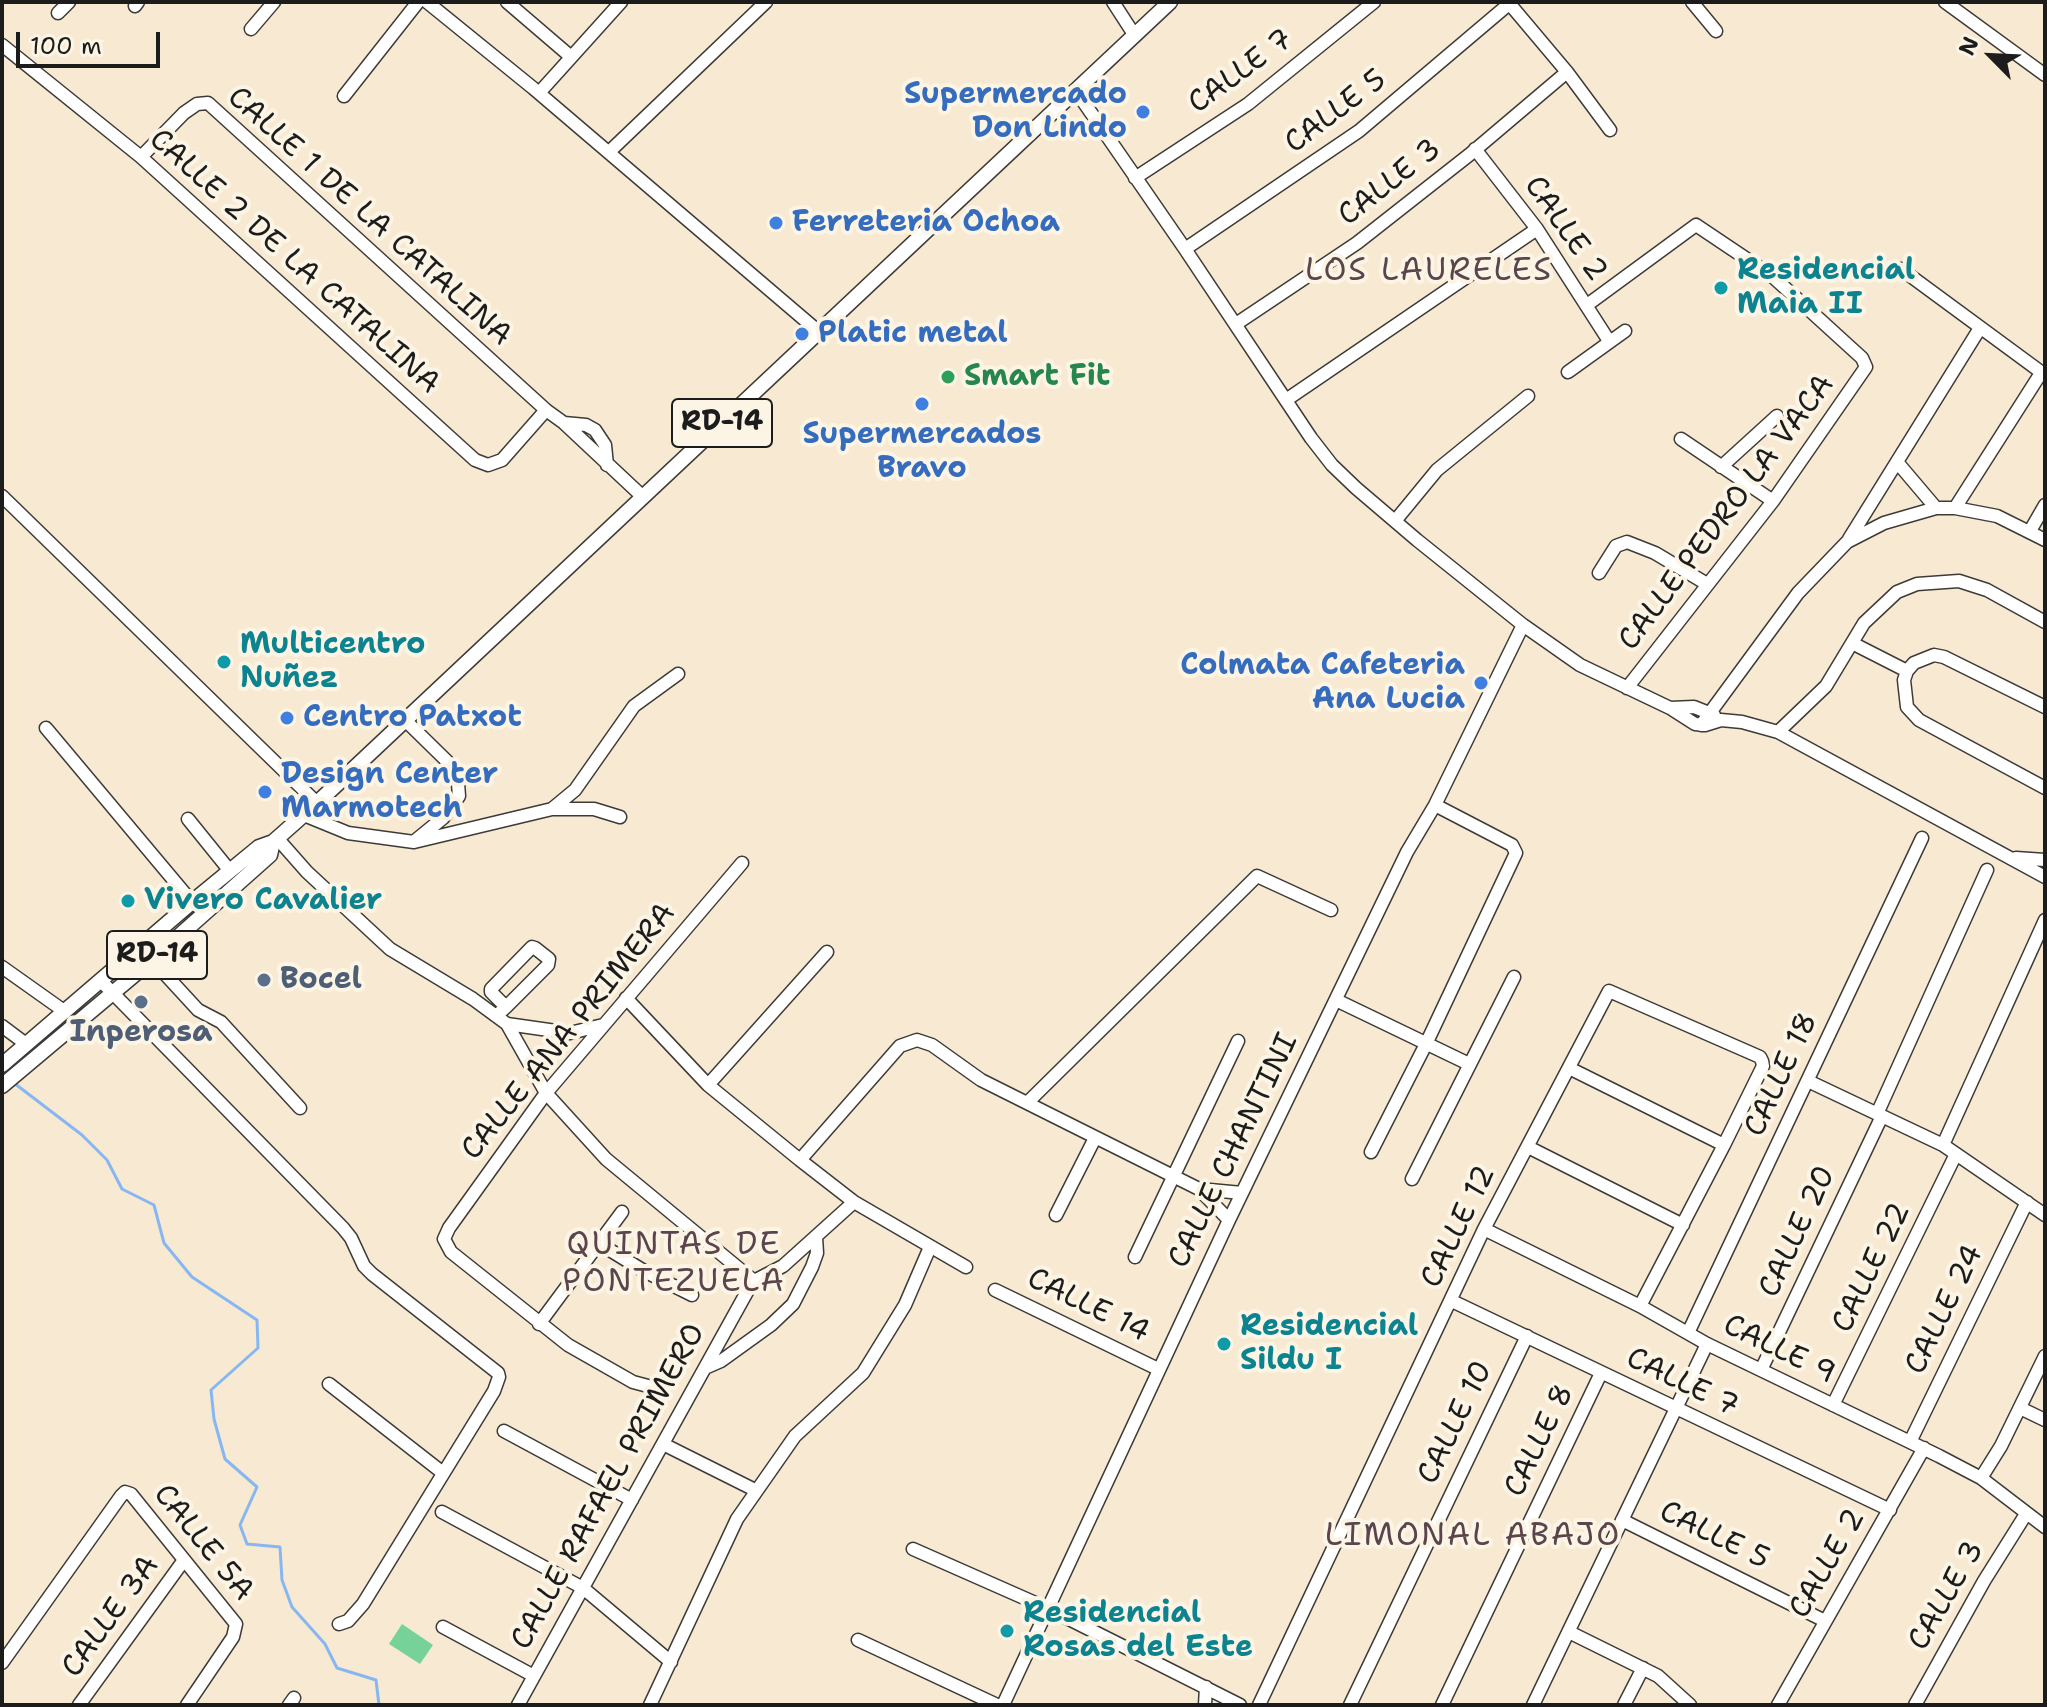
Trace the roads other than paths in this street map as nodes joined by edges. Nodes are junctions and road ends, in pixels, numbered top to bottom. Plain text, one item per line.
1 (69, 2) edge
2 (274, 2) edge
3 (418, 2) edge
4 (427, 2) edge
5 (507, 2) edge
6 (621, 2) edge
7 (766, 2) edge
8 (1113, 2) edge
9 (1170, 2) edge
10 (1349, 2) edge
11 (1374, 2) edge
12 (1692, 2) edge
13 (1945, 2) edge
14 (1508, 3) edge
15 (58, 13) dead end
16 (1359, 14) junction
17 (251, 29) dead end
18 (1716, 31) dead end
19 (1135, 36) junction
20 (2, 45) edge
21 (570, 56) junction
22 (1567, 72) junction
23 (2045, 75) edge
24 (536, 90) junction
25 (1076, 91) junction
26 (344, 96) dead end
27 (1610, 130) dead end
28 (1475, 149) junction
29 (609, 152) junction
30 (141, 157) junction
31 (1135, 178) junction
32 (1537, 229) junction
33 (1185, 249) junction
34 (1901, 269) dead end
35 (1587, 305) junction
36 (1236, 324) junction
37 (1980, 328) junction
38 (1625, 331) dead end
39 (819, 332) junction
40 (1609, 341) junction
41 (1568, 372) dead end
42 (2043, 374) edge
43 (1528, 396) dead end
44 (1286, 400) junction
45 (546, 410) junction
46 (1777, 416) dead end
47 (1681, 439) dead end
48 (1897, 462) junction
49 (1721, 467) junction
50 (2, 496) edge
51 (643, 497) junction
52 (1773, 501) junction
53 (2045, 505) edge
54 (1936, 508) junction
55 (1955, 508) junction
56 (1395, 521) junction
57 (2030, 531) junction
58 (2045, 540) edge
59 (1847, 542) junction
60 (1599, 573) dead end
61 (1707, 584) junction
62 (2045, 622) edge
63 (1523, 625) junction
64 (1852, 643) junction
65 (1907, 671) junction
66 (678, 674) dead end
67 (1627, 688) junction
68 (2045, 707) edge
69 (1670, 708) junction
70 (1714, 716) junction
71 (406, 721) junction
72 (46, 728) dead end
73 (1778, 732) junction
74 (2045, 788) edge
75 (317, 803) junction
76 (1435, 805) junction
77 (552, 809) junction
78 (304, 815) junction
79 (620, 817) dead end
80 (188, 819) dead end
81 (1922, 838) dead end
82 (275, 840) junction
83 (414, 842) junction
84 (2011, 858) junction
85 (2045, 860) edge
86 (742, 863) dead end
87 (1987, 870) dead end
88 (230, 871) junction
89 (2045, 877) edge
90 (192, 902) junction
91 (1331, 910) dead end
92 (2045, 920) edge
93 (827, 952) dead end
94 (152, 960) junction
95 (2, 967) edge
96 (1514, 977) dead end
97 (100, 980) junction
98 (111, 993) junction
99 (626, 998) junction
100 (1336, 1000) junction
101 (64, 1011) junction
102 (503, 1016) junction
103 (604, 1025) junction
104 (2, 1026) edge
105 (1238, 1041) dead end
106 (1426, 1044) junction
107 (23, 1047) junction
108 (1469, 1064) junction
109 (2, 1065) edge
110 (1569, 1068) junction
111 (1808, 1081) junction
112 (708, 1085) junction
113 (2, 1086) edge
114 (546, 1093) junction
115 (1028, 1102) junction
116 (300, 1108) dead end
117 (1879, 1115) junction
118 (1095, 1138) junction
119 (1724, 1145) junction
120 (1943, 1145) junction
121 (1528, 1147) junction
122 (1371, 1152) dead end
123 (1956, 1154) junction
124 (800, 1160) junction
125 (1174, 1176) junction
126 (1412, 1179) dead end
127 (1199, 1189) junction
128 (1242, 1193) junction
129 (854, 1202) junction
130 (2027, 1202) junction
131 (622, 1212) dead end
132 (1056, 1215) dead end
133 (2045, 1215) edge
134 (1229, 1220) junction
135 (1683, 1225) junction
136 (1484, 1229) junction
137 (816, 1237) junction
138 (600, 1244) junction
139 (930, 1247) junction
140 (1135, 1257) dead end
141 (966, 1267) dead end
142 (754, 1281) junction
143 (995, 1290) dead end
144 (692, 1295) dead end
145 (1452, 1301) junction
146 (1640, 1306) junction
147 (539, 1324) junction
148 (1688, 1333) junction
149 (1527, 1336) junction
150 (1707, 1344) junction
151 (2045, 1356) edge
152 (705, 1368) junction
153 (1158, 1369) junction
154 (1761, 1370) junction
155 (1601, 1373) junction
156 (329, 1384) dead end
157 (648, 1386) dead end
158 (1833, 1405) junction
159 (2020, 1408) junction
160 (1676, 1409) junction
161 (2045, 1420) edge
162 (504, 1431) dead end
163 (1910, 1442) junction
164 (663, 1444) junction
165 (1924, 1448) junction
166 (443, 1473) junction
167 (1981, 1478) junction
168 (755, 1490) junction
169 (632, 1500) junction
170 (1890, 1510) junction
171 (442, 1512) dead end
172 (2026, 1514) junction
173 (1622, 1520) junction
174 (2045, 1527) edge
175 (913, 1549) dead end
176 (184, 1560) junction
177 (583, 1588) junction
178 (1049, 1609) junction
179 (1825, 1621) junction
180 (339, 1624) dead end
181 (443, 1627) dead end
182 (1569, 1632) junction
183 (858, 1640) dead end
184 (671, 1662) junction
185 (2, 1663) edge
186 (1643, 1668) junction
187 (534, 1676) junction
188 (1206, 1687) junction
189 (79, 1705) edge
190 (187, 1705) edge
191 (518, 1705) edge
192 (650, 1705) edge
193 (997, 1705) edge
194 (1003, 1705) edge
195 (1205, 1705) edge
196 (1240, 1705) edge
197 (1259, 1705) edge
198 (1350, 1705) edge
199 (1442, 1705) edge
200 (1533, 1705) edge
201 (1624, 1705) edge
202 (1690, 1705) edge
203 (1778, 1705) edge
204 (1915, 1705) edge

1 - 15 street
2 - 17 street
3 - 26 street
4 - 24 street
5 - 21 street
6 - 21 street
7 - 29 street
8 - 19 street
9 - 19 main road, RD-14
10 - 16 street
11 - 16 street, CALLE 7
12 - 18 street
13 - 23 street
14 - 22 street
14 - 33 street, CALLE 5
16 - 31 street, CALLE 7
19 - 25 main road, RD-14
20 - 30 street, CALLE 2 DE LA CATALINA
21 - 24 street
22 - 27 street
22 - 28 street, CALLE 3
24 - 29 street
25 - 31 street
25 - 39 main road, RD-14
28 - 32 street, CALLE 2
28 - 36 street, CALLE 3
29 - 39 street
30 - 45 street, CALLE 1 DE LA CATALINA
30 - 45 street, CALLE 2 DE LA CATALINA
31 - 33 street
32 - 35 street, CALLE 2
32 - 44 street
33 - 36 street
34 - 37 street
35 - 40 street, CALLE 2
35 - 52 street, CALLE PEDRO LA VACA
36 - 44 street
37 - 42 street
37 - 48 street
38 - 40 street
39 - 51 main road, RD-14
40 - 41 street
42 - 55 street
43 - 56 street
44 - 56 street
45 - 51 street, CALLE 1 DE LA CATALINA
46 - 49 street
47 - 49 street
48 - 54 street
48 - 59 street
49 - 52 street
50 - 75 street
51 - 71 main road, RD-14
52 - 61 street, CALLE PEDRO LA VACA
53 - 57 street
54 - 55 street
54 - 59 street
55 - 57 street
56 - 63 street
57 - 58 street
59 - 70 street
60 - 61 street
61 - 67 street, CALLE PEDRO LA VACA
62 - 64 street
63 - 67 street
63 - 76 street, CALLE CHANTINI
64 - 65 street
64 - 73 street
65 - 68 street
65 - 74 street
66 - 77 street
67 - 69 street
69 - 70 street
69 - 70 street
70 - 73 street
71 - 75 main road, RD-14
71 - 83 street
72 - 90 street
73 - 84 street
75 - 78 main road, RD-14
76 - 100 street, CALLE CHANTINI
76 - 106 street
77 - 79 street
77 - 83 street
78 - 82 main road, RD-14
78 - 83 street
80 - 88 street
81 - 111 street, CALLE 18
82 - 88 main road, RD-14
82 - 94 main road, RD-14
82 - 102 street
84 - 85 street
84 - 89 street
86 - 99 street, CALLE ANA PRIMERA
87 - 117 street, CALLE 20
88 - 90 main road, RD-14
90 - 97 main road, RD-14
91 - 115 street
92 - 120 street
93 - 112 street
94 - 98 main road, RD-14
94 - 116 street
95 - 101 street
96 - 108 street
97 - 98 street
97 - 101 main road, RD-14
98 - 113 main road, RD-14
98 - 166 street
99 - 103 street, CALLE ANA PRIMERA
99 - 112 street
100 - 106 street
100 - 128 street, CALLE CHANTINI
101 - 107 main road, RD-14
102 - 102 street
102 - 103 street
102 - 114 street
103 - 114 street, CALLE ANA PRIMERA
104 - 107 street
105 - 125 street
106 - 108 street
106 - 122 street
107 - 109 main road, RD-14
108 - 126 street
110 - 119 street
110 - 119 street, CALLE 12
110 - 121 street, CALLE 12
111 - 117 street
111 - 148 street, CALLE 18
112 - 124 street
114 - 142 street
114 - 147 street, CALLE ANA PRIMERA
115 - 118 street
115 - 124 street
117 - 120 street
117 - 154 street, CALLE 20
118 - 125 street
118 - 132 street
119 - 135 street
120 - 123 street
121 - 135 street
121 - 136 street, CALLE 12
123 - 130 street
123 - 158 street, CALLE 22
124 - 129 street
125 - 127 street
125 - 140 street
127 - 128 street
127 - 134 street
128 - 134 street, CALLE CHANTINI
129 - 137 street
129 - 139 street
130 - 133 street
130 - 163 street, CALLE 24
131 - 138 street
134 - 153 street, CALLE CHANTINI
135 - 146 street
136 - 145 street, CALLE 12
136 - 146 street, CALLE 9
137 - 142 street
137 - 152 street
138 - 144 street
138 - 147 street
139 - 141 street
139 - 168 street
142 - 152 street, CALLE RAFAEL PRIMERO
143 - 153 street, CALLE 14
145 - 149 street, CALLE 7
145 - 197 street, CALLE 12
146 - 148 street, CALLE 9
147 - 157 street
148 - 150 street, CALLE 9
149 - 155 street, CALLE 7
149 - 198 street, CALLE 10
150 - 154 street, CALLE 9
150 - 160 street
151 - 159 street
152 - 164 street, CALLE RAFAEL PRIMERO
153 - 178 street, CALLE CHANTINI
154 - 158 street, CALLE 9
155 - 160 street, CALLE 7
155 - 199 street, CALLE 8
156 - 166 street
158 - 163 street, CALLE 9
159 - 161 street
159 - 167 street
160 - 170 street, CALLE 7
160 - 173 street
162 - 169 street
163 - 165 street, CALLE 9
164 - 168 street
164 - 169 street, CALLE RAFAEL PRIMERO
165 - 167 street, CALLE 9
165 - 170 street, CALLE 2
166 - 180 street
167 - 172 street, CALLE 9
168 - 184 street
169 - 177 street, CALLE RAFAEL PRIMERO
170 - 179 street, CALLE 2
171 - 177 street
172 - 174 street, CALLE 9
172 - 204 street, CALLE 3
173 - 179 street, CALLE 5
173 - 182 street
175 - 178 street
176 - 185 street, CALLE 5A
176 - 189 street, CALLE 3A
176 - 190 street, CALLE 5A
177 - 184 street
177 - 187 street, CALLE RAFAEL PRIMERO
178 - 188 street
178 - 194 street, CALLE CHANTINI
179 - 203 street, CALLE 2
181 - 187 street
182 - 186 street
182 - 200 street
183 - 193 street
184 - 192 street
186 - 201 street
186 - 202 street
187 - 191 street, CALLE RAFAEL PRIMERO
188 - 195 street
188 - 196 street

